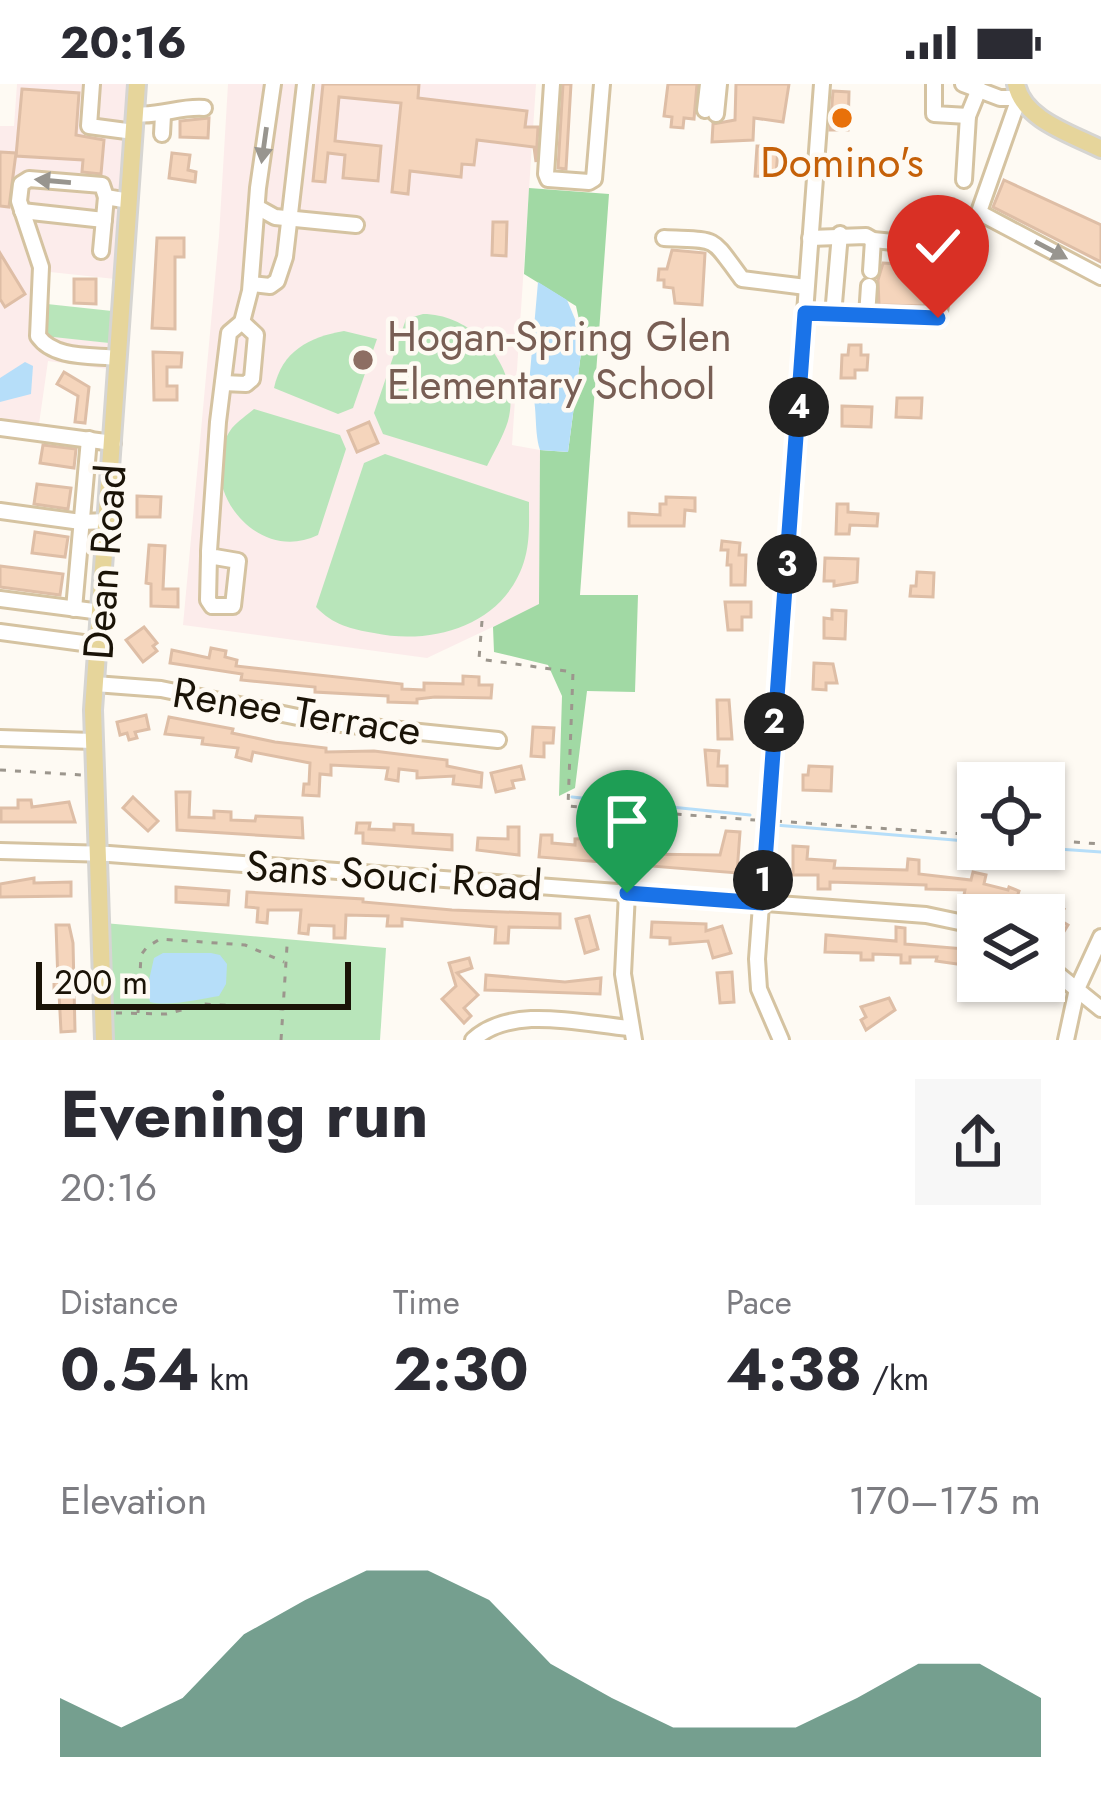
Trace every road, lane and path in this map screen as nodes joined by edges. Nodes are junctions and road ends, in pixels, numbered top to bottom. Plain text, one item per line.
1 (92, 84) edge
2 (137, 84) edge
3 (273, 84) edge
4 (305, 84) edge
5 (552, 84) edge
6 (602, 84) edge
7 (707, 84) edge
8 (719, 84) edge
9 (822, 84) edge
10 (934, 84) edge
11 (971, 87) edge
12 (1017, 91) edge
13 (204, 107) dead end
14 (163, 115) junction
15 (968, 116) junction
16 (134, 123) junction
17 (162, 134) dead end
18 (1101, 149) edge
19 (964, 180) dead end
20 (106, 196) junction
21 (129, 201) junction
22 (256, 207) junction
23 (22, 211) junction
24 (290, 217) junction
25 (104, 220) junction
26 (356, 226) dead end
27 (840, 234) junction
28 (664, 238) dead end
29 (810, 238) junction
30 (873, 240) junction
31 (100, 251) dead end
32 (1101, 277) edge
33 (250, 284) junction
34 (806, 287) junction
35 (805, 313) junction
36 (833, 314) junction
37 (867, 316) junction
38 (242, 322) junction
39 (118, 358) junction
40 (223, 383) junction
41 (0, 428) edge
42 (89, 440) junction
43 (113, 442) junction
44 (0, 511) edge
45 (107, 521) junction
46 (81, 522) junction
47 (209, 556) dead end
48 (0, 599) edge
49 (74, 609) junction
50 (100, 612) junction
51 (482, 621) dead end
52 (0, 632) edge
53 (98, 645) junction
54 (95, 684) junction
55 (0, 738) edge
56 (498, 740) dead end
57 (93, 741) junction
58 (0, 770) edge
59 (93, 776) junction
60 (767, 820) junction
61 (957, 834) edge
62 (1065, 841) edge
63 (1101, 844) edge
64 (0, 851) edge
65 (96, 855) junction
66 (627, 893) junction
67 (762, 903) junction
68 (957, 922) edge
69 (1101, 937) edge
70 (287, 946) dead end
71 (286, 962) junction
72 (1065, 980) edge
73 (1076, 989) junction
74 (283, 1009) junction
75 (1101, 1009) edge
76 (138, 1013) junction
77 (103, 1014) junction
78 (632, 1034) edge
79 (104, 1040) edge
80 (281, 1040) edge
81 (473, 1040) edge
82 (781, 1040) edge
83 (1066, 1040) edge

1 - 16 street
2 - 16 main road, Dean Road
3 -> 22 street
4 - 24 street
5 - 6 street
7 - 8 street
9 - 29 street
10 - 15 street
11 - 12 street
11 - 15 street
12 - 18 main road
12 -> 32 street
13 - 14 street
14 - 16 street
14 - 17 street
15 - 19 street
16 - 21 main road, Dean Road
20 - 21 street
20 -> 23 street
20 - 25 street
21 - 39 main road, Dean Road
22 - 24 street
22 - 33 street
23 - 25 street
23 - 39 street
24 - 26 street
24 - 33 street
25 - 31 street
27 - 29 street
27 - 30 street
27 - 36 street
28 - 34 street
29 - 34 street
30 - 37 street
30 - 37 street
33 - 38 street
34 - 35 street
35 - 36 street
35 - 60 street
36 - 37 street
38 - 40 street
38 - 40 street
39 - 43 main road, Dean Road
40 - 47 street
41 - 42 street
42 - 43 street
42 - 46 street
43 - 45 main road, Dean Road
44 - 46 street
45 - 46 street
45 - 50 main road, Dean Road
46 - 49 street
48 - 49 street
49 - 50 street
50 - 53 main road, Dean Road
51 - 60 path
52 - 53 street
53 - 54 main road, Dean Road
54 - 56 street, Renee Terrace
54 - 57 main road, Dean Road
55 - 57 street
57 - 59 main road, Dean Road
58 - 59 path
59 - 65 main road, Dean Road
60 - 61 path
60 - 67 street
62 - 63 path
64 - 65 street, Sans Souci Road
65 - 66 street, Sans Souci Road
65 - 77 main road, Dean Road
66 - 67 street, Sans Souci Road
66 - 78 street
67 - 68 street, Sans Souci Road
67 - 82 street
69 - 73 street
70 - 71 path
71 - 74 path
71 - 76 path
72 - 73 street
73 - 75 street
73 - 83 street
74 - 76 path
74 - 80 path
76 - 77 path
77 - 79 main road, Dean Road
78 - 81 street

